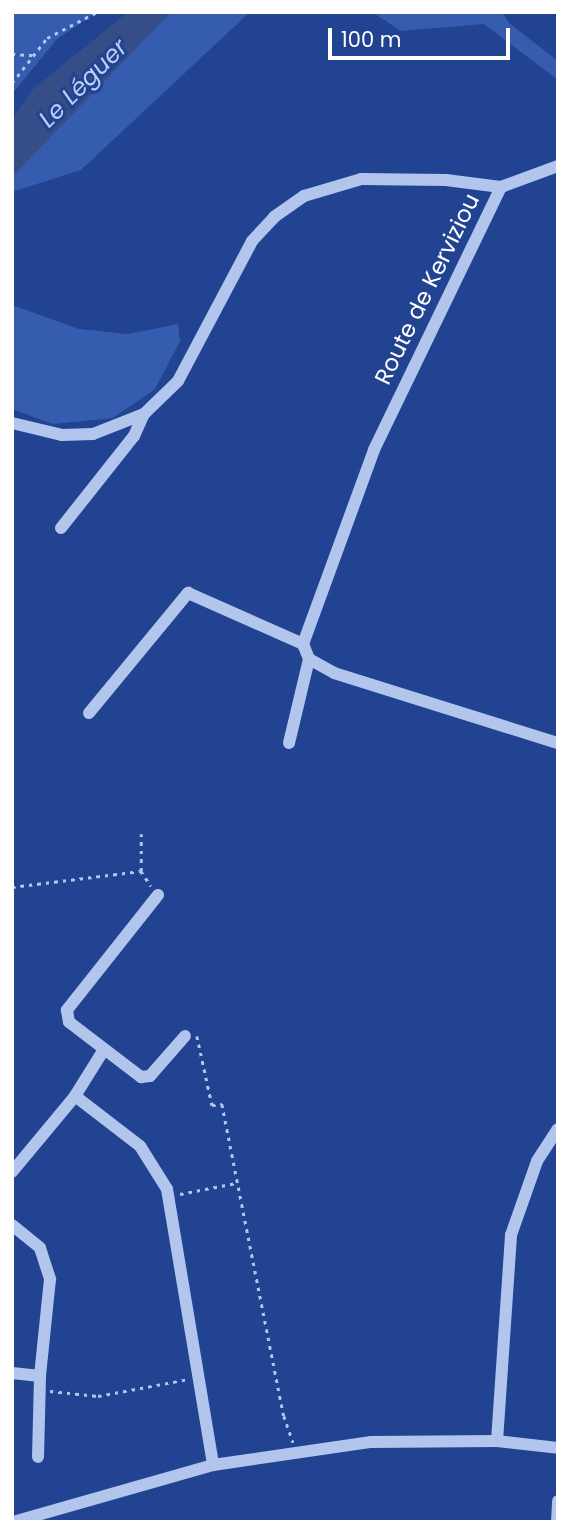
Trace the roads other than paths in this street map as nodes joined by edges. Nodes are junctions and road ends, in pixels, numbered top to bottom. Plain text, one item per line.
1 (555, 171) edge
2 (501, 187) junction
3 (144, 414) junction
4 (12, 423) edge
5 (61, 528) dead end
6 (303, 644) junction
7 (309, 659) junction
8 (89, 713) dead end
9 (289, 743) dead end
10 (558, 743) edge
11 (158, 895) road end
12 (185, 1036) road end
13 (103, 1051) junction
14 (75, 1096) junction
15 (558, 1129) edge
16 (12, 1172) edge
17 (12, 1225) edge
18 (12, 1373) edge
19 (40, 1383) junction
20 (497, 1441) junction
21 (558, 1448) edge
22 (38, 1457) dead end
23 (213, 1465) junction
24 (558, 1501) edge
25 (13, 1522) edge
26 (557, 1522) edge

1 - 2 street
2 - 3 street, Route de Kerviziou
2 - 6 street, Route de Kerviziou
3 - 4 street, Route de Kerviziou
3 - 5 street
6 - 7 street
6 - 8 street
7 - 9 street
7 - 10 street
11 - 13 street
12 - 13 street
13 - 14 street
14 - 16 street
14 - 23 street
15 - 20 street
17 - 19 street
18 - 19 street
19 - 22 street
20 - 21 street
20 - 23 street
23 - 25 street
24 - 26 street

